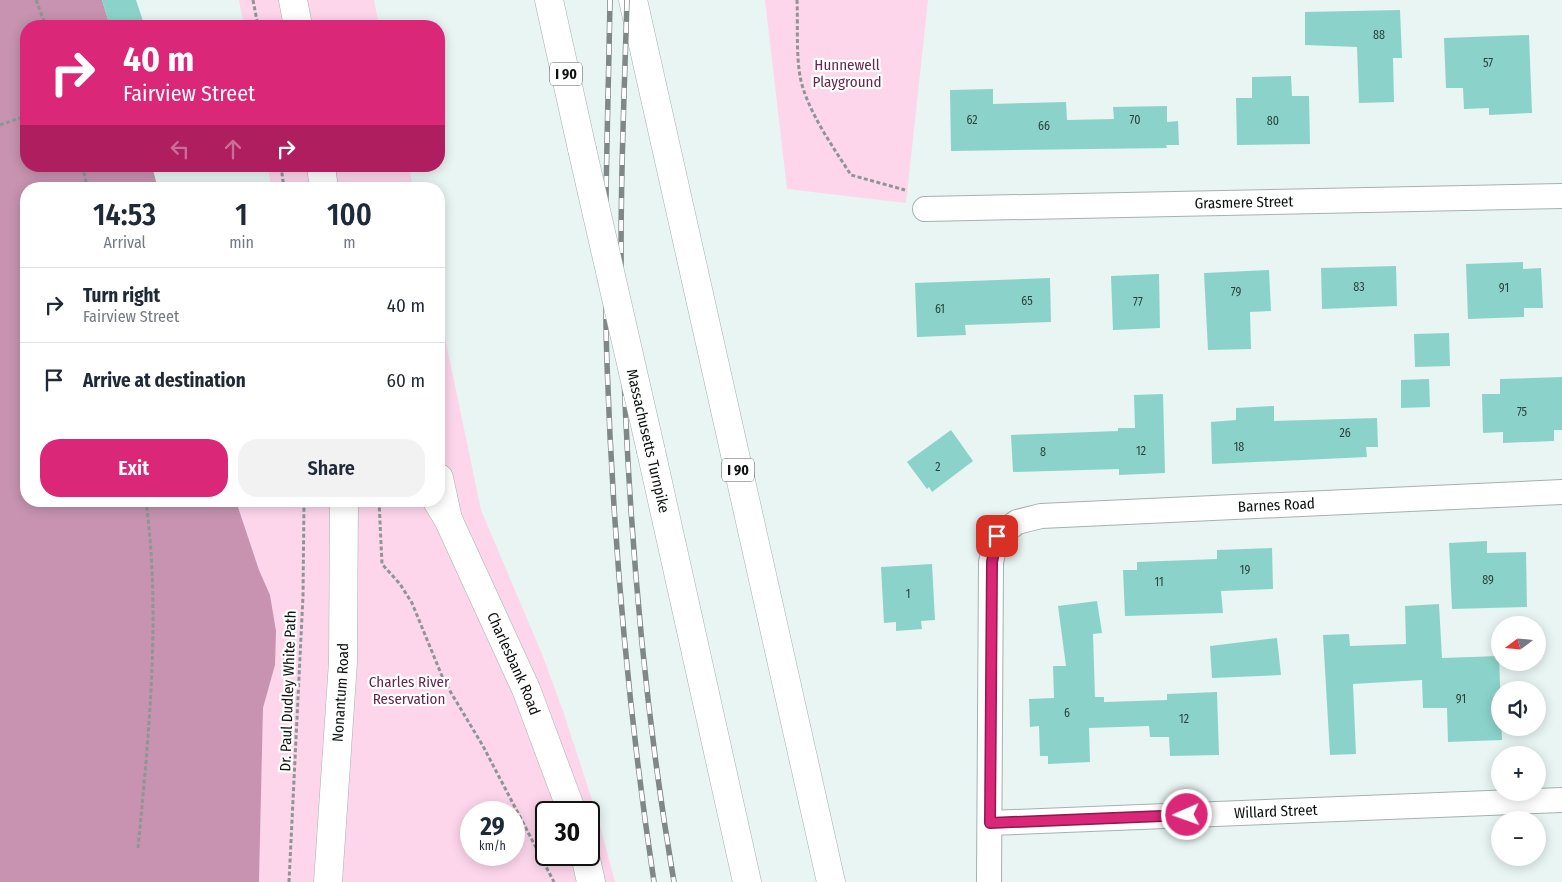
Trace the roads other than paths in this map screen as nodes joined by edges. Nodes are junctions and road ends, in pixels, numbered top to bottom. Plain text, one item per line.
1 (293, 0) edge
2 (549, 0) edge
3 (633, 0) edge
4 (297, 20) edge
5 (1562, 196) edge
6 (925, 209) dead end
7 (1562, 492) edge
8 (344, 507) edge
9 (443, 510) edge
10 (1562, 800) edge
11 (568, 801) edge
12 (990, 823) junction
13 (587, 866) edge
14 (328, 882) edge
15 (591, 882) edge
16 (747, 882) edge
17 (831, 882) edge
18 (989, 882) edge

1 - 4 main road
2 - 16 main road, Massachusetts Turnpike / I 90, bridge
3 - 17 main road, I 90
5 - 6 street, Grasmere Street
7 - 12 street, Barnes Road
8 - 14 main road, Nonantum Road
9 - 11 main road, Charlesbank Road
10 - 12 street, Willard Street
12 - 18 street
13 - 15 main road

